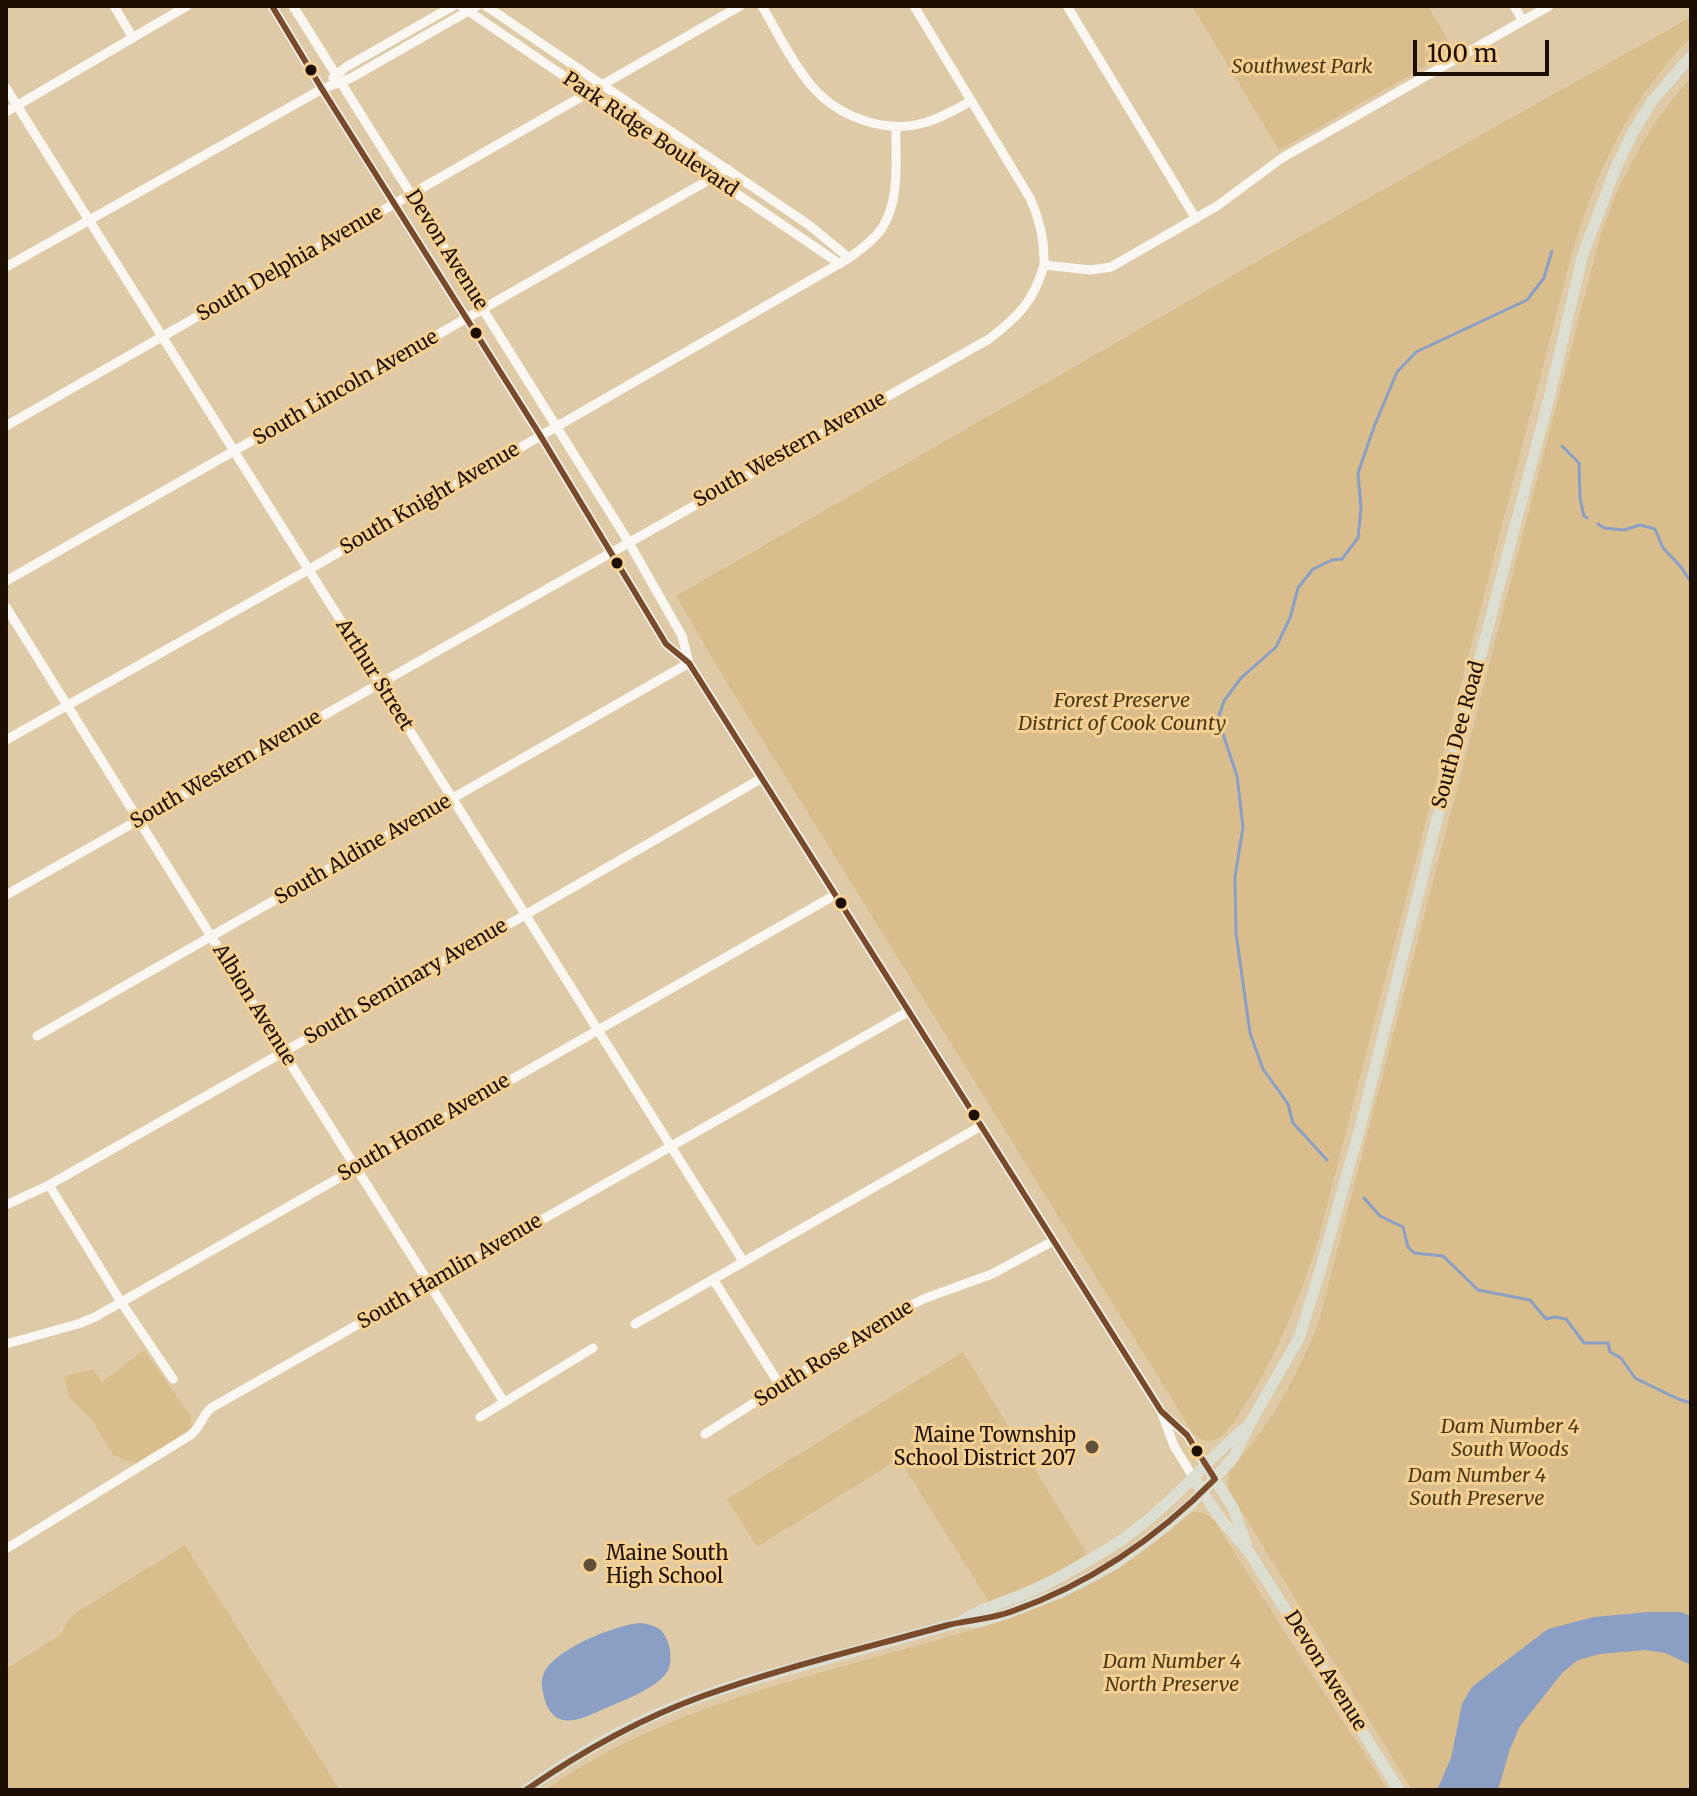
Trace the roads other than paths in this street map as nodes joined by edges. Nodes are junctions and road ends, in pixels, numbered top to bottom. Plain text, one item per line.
1 (114, 6) edge
2 (187, 6) edge
3 (272, 6) edge
4 (293, 6) edge
5 (453, 6) edge
6 (486, 6) edge
7 (740, 6) edge
8 (762, 6) edge
9 (914, 6) edge
10 (1067, 6) edge
11 (1514, 6) edge
12 (1549, 6) edge
13 (469, 8) edge
14 (1523, 21) junction
15 (133, 38) junction
16 (1691, 56) edge
17 (338, 79) junction
18 (602, 86) junction
19 (6, 88) edge
20 (322, 89) junction
21 (588, 93) junction
22 (971, 101) junction
23 (17, 106) junction
24 (6, 112) edge
25 (896, 126) junction
26 (728, 169) junction
27 (713, 178) junction
28 (411, 194) junction
29 (395, 203) junction
30 (1196, 219) junction
31 (89, 220) junction
32 (845, 261) junction
33 (1044, 265) junction
34 (6, 267) edge
35 (484, 309) junction
36 (467, 318) junction
37 (163, 338) junction
38 (6, 426) edge
39 (557, 426) junction
40 (540, 435) junction
41 (235, 452) junction
42 (628, 541) junction
43 (611, 551) junction
44 (308, 570) junction
45 (6, 581) edge
46 (6, 607) edge
47 (689, 663) junction
48 (379, 683) junction
49 (67, 704) junction
50 (6, 740) edge
51 (762, 778) junction
52 (452, 799) junction
53 (139, 819) junction
54 (6, 895) edge
55 (835, 895) junction
56 (525, 915) junction
57 (211, 937) junction
58 (909, 1011) junction
59 (598, 1030) junction
60 (37, 1036) dead end
61 (283, 1052) junction
62 (981, 1126) junction
63 (671, 1146) junction
64 (356, 1167) junction
65 (49, 1185) junction
66 (6, 1205) edge
67 (1053, 1241) junction
68 (743, 1261) junction
69 (713, 1279) junction
70 (429, 1284) junction
71 (121, 1302) junction
72 (635, 1324) dead end
73 (6, 1344) edge
74 (593, 1348) dead end
75 (173, 1379) dead end
76 (781, 1387) junction
77 (504, 1402) junction
78 (1161, 1411) junction
79 (480, 1417) dead end
80 (1249, 1425) junction
81 (705, 1434) dead end
82 (1205, 1464) junction
83 (1193, 1477) junction
84 (1215, 1479) junction
85 (1203, 1492) junction
86 (6, 1549) edge
87 (1249, 1552) junction
88 (961, 1622) junction
89 (526, 1790) edge
90 (1399, 1790) edge

1 - 15 street
2 - 15 street
3 - 20 street, Devon Avenue
4 - 17 street, Devon Avenue
5 - 17 street
6 - 18 street, Park Ridge Boulevard
7 - 18 street, South Delphia Avenue
8 - 25 street
9 - 22 street
10 - 30 street
11 - 14 street
12 - 14 street
13 - 17 street
13 - 21 street, Park Ridge Boulevard
14 - 30 street
15 - 23 street
16 - 80 main road, South Dee Road
17 - 20 street
17 - 28 street, Devon Avenue
18 - 21 street, South Delphia Avenue
18 - 26 street, Park Ridge Boulevard
19 - 23 street, Arthur Street
20 - 29 street, Devon Avenue
20 - 31 street
21 - 27 street, Park Ridge Boulevard
21 - 28 street, South Delphia Avenue
22 - 25 street
22 - 33 street
23 - 24 street
23 - 31 street, Arthur Street
25 - 32 street, South Knight Avenue
26 - 27 street, South Lincoln Avenue
26 - 32 street, Park Ridge Boulevard
27 - 32 street, Park Ridge Boulevard
27 - 35 street, South Lincoln Avenue
28 - 29 street, South Delphia Avenue
28 - 35 street, Devon Avenue
29 - 36 street, Devon Avenue
29 - 37 street, South Delphia Avenue
30 - 33 street
31 - 34 street
31 - 37 street, Arthur Street
32 - 39 street, South Knight Avenue
33 - 42 street, South Western Avenue
35 - 36 street, South Lincoln Avenue
35 - 39 street, Devon Avenue
36 - 40 street, Devon Avenue
36 - 41 street, South Lincoln Avenue
37 - 38 street, South Delphia Avenue
37 - 41 street, Arthur Street
39 - 40 street, South Knight Avenue
39 - 42 street, Devon Avenue
40 - 43 street, Devon Avenue
40 - 44 street, South Knight Avenue
41 - 44 street, Arthur Street
41 - 45 street, South Lincoln Avenue
42 - 43 street, South Western Avenue
42 - 47 street, Devon Avenue
43 - 47 street, Devon Avenue
43 - 48 street, South Western Avenue
44 - 48 street, Arthur Street
44 - 49 street, South Knight Avenue
46 - 49 street, Albion Avenue
47 - 51 street, Devon Avenue
47 - 52 street, South Aldine Avenue
48 - 52 street, Arthur Street
48 - 53 street, South Western Avenue
49 - 50 street, South Knight Avenue
49 - 53 street, Albion Avenue
51 - 55 street, Devon Avenue
51 - 56 street, South Seminary Avenue
52 - 56 street, Arthur Street
52 - 57 street, South Aldine Avenue
53 - 54 street, South Western Avenue
53 - 57 street, Albion Avenue
55 - 58 street, Devon Avenue
55 - 59 street, South Home Avenue
56 - 59 street, Arthur Street
56 - 61 street, South Seminary Avenue
57 - 60 street, South Aldine Avenue
57 - 61 street, Albion Avenue
58 - 62 street, Devon Avenue
58 - 63 street, South Hamlin Avenue
59 - 63 street, Arthur Street
59 - 64 street, South Home Avenue
61 - 64 street, Albion Avenue
61 - 65 street, South Seminary Avenue
62 - 67 street, Devon Avenue
62 - 68 street
63 - 68 street, Arthur Street
63 - 70 street, South Hamlin Avenue
64 - 70 street, Albion Avenue
64 - 71 street, South Home Avenue
65 - 66 street, South Seminary Avenue
65 - 71 street
67 - 76 street, South Rose Avenue
67 - 78 street, Devon Avenue
68 - 69 street
69 - 72 street
69 - 76 street
70 - 77 street, Albion Avenue
70 - 86 street, South Hamlin Avenue
71 - 73 street, South Home Avenue
71 - 75 street
74 - 77 street
76 - 81 street, South Rose Avenue
77 - 79 street
78 - 82 street, Devon Avenue
78 - 83 street, Devon Avenue
80 - 82 main road, South Dee Road
80 - 84 main road, South Dee Road
82 - 83 main road, South Dee Road
82 - 84 main road, Devon Avenue
83 - 85 main road, Devon Avenue
83 - 88 main road, South Dee Road
84 - 85 main road, South Dee Road
84 - 87 main road, Devon Avenue
85 - 87 main road, Devon Avenue
85 - 88 main road, South Dee Road
87 - 90 main road, Devon Avenue
88 - 89 main road, South Dee Road

